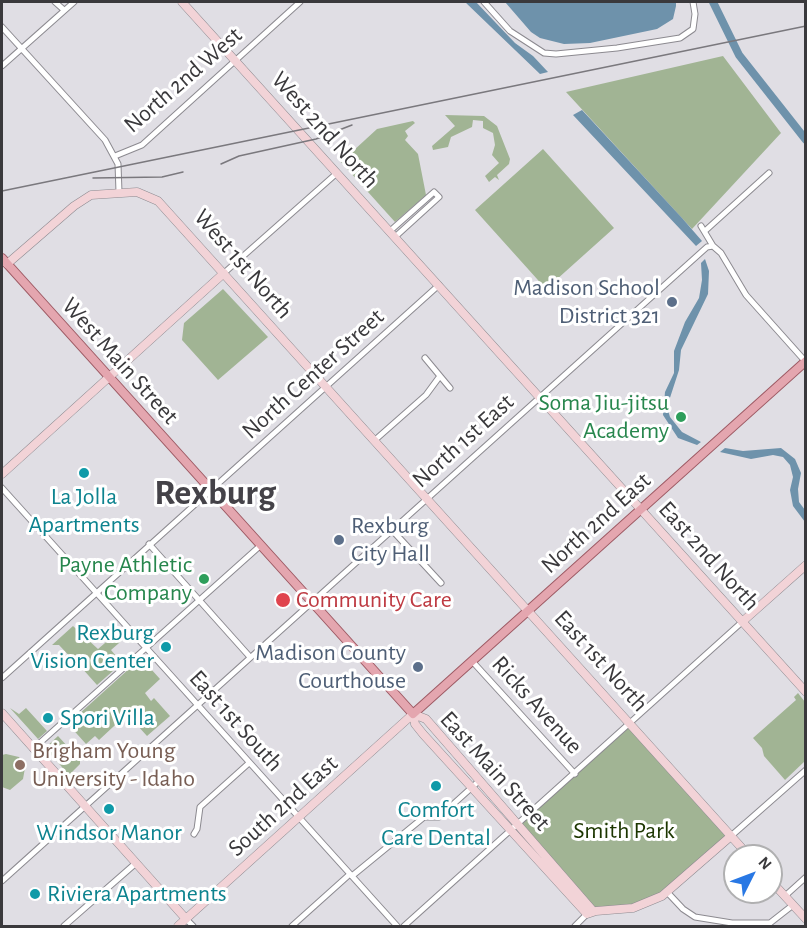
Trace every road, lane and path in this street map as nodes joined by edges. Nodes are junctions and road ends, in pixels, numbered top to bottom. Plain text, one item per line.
1 (55, 2) edge
2 (74, 2) edge
3 (182, 2) edge
4 (300, 2) edge
5 (484, 2) edge
6 (693, 2) edge
7 (64, 10) junction
8 (2, 27) edge
9 (21, 49) junction
10 (236, 61) junction
11 (2, 66) edge
12 (115, 156) junction
13 (337, 172) junction
14 (769, 173) dead end
15 (119, 192) junction
16 (392, 234) junction
17 (713, 246) junction
18 (3, 264) edge
19 (224, 273) junction
20 (439, 285) junction
21 (425, 358) dead end
22 (805, 361) edge
23 (440, 376) junction
24 (109, 377) junction
25 (326, 386) junction
26 (450, 387) dead end
27 (539, 397) junction
28 (375, 440) junction
29 (2, 474) edge
30 (2, 488) edge
31 (210, 489) junction
32 (427, 498) junction
33 (641, 509) junction
34 (392, 530) junction
35 (149, 544) junction
36 (261, 545) junction
37 (806, 565) edge
38 (441, 584) dead end
39 (96, 593) junction
40 (199, 601) junction
41 (312, 602) junction
42 (529, 610) junction
43 (742, 622) junction
44 (146, 648) junction
45 (250, 657) junction
46 (472, 661) junction
47 (2, 678) edge
48 (806, 692) edge
49 (197, 705) junction
50 (2, 713) edge
51 (413, 714) junction
52 (631, 724) junction
53 (33, 749) junction
54 (249, 763) junction
55 (806, 770) edge
56 (575, 774) junction
57 (480, 780) junction
58 (471, 788) junction
59 (85, 806) junction
60 (299, 818) junction
61 (518, 824) junction
62 (510, 831) junction
63 (194, 834) dead end
64 (731, 836) junction
65 (738, 844) edge
66 (136, 863) junction
67 (351, 875) junction
68 (806, 877) edge
69 (2, 882) edge
70 (668, 893) junction
71 (785, 896) joint
72 (793, 905) junction
73 (590, 913) junction
74 (186, 919) junction
75 (806, 919) edge
76 (721, 924) edge
77 (64, 927) edge
78 (178, 927) edge
79 (193, 927) edge
80 (291, 927) edge
81 (397, 927) edge
82 (404, 927) edge
83 (575, 927) edge

1 - 7 street
2 - 7 street
3 - 10 street, West 2nd North
4 - 10 street, North 2nd West
5 - 6 street
7 - 9 street
8 - 9 street
9 - 11 street
9 - 12 street
10 - 12 street, North 2nd West
10 - 13 street, West 2nd North
12 - 15 street
13 - 16 street, West 2nd North
13 - 19 street
14 - 17 street
15 - 18 street, West 1st North
15 - 19 street, West 1st North
16 - 16 street
16 - 20 street, West 2nd North
17 - 22 street
17 - 27 street, North 1st East
18 - 24 main road, West Main Street
19 - 24 street
19 - 25 street, West 1st North
20 - 25 street, North Center Street
20 - 27 street, East 2nd North
21 - 23 street
22 - 33 main road, North 2nd East
23 - 26 street
23 - 28 street
24 - 29 street
24 - 31 main road, West Main Street
25 - 28 street, East 1st North
25 - 31 street, North Center Street
27 - 32 street, North 1st East
27 - 33 street, East 2nd North
28 - 32 street, East 1st North
30 - 39 street, East 1st South
31 - 35 street, North Center Street
31 - 36 main road, East Main Street
32 - 34 street, North 1st East
32 - 42 street, East 1st North
33 - 42 main road, North 2nd East
33 - 43 street, East 2nd North
34 - 38 street
34 - 41 street, North 1st East
35 - 39 street, North Center Street
35 - 40 street
36 - 40 street
36 - 41 main road, East Main Street
37 - 43 street
39 - 44 street, East 1st South
39 - 47 street, North Center Street
40 - 44 street
40 - 45 street
41 - 45 street, North 1st East
41 - 51 main road, East Main Street
42 - 46 main road, North 2nd East
42 - 52 street, East 1st North
43 - 48 street, East 2nd North
43 - 52 street
44 - 49 street, East 1st South
44 - 53 street
45 - 49 street, North 1st East
46 - 51 main road, North 2nd East
46 - 56 street, Ricks Avenue
49 - 54 street, East 1st South
49 - 59 street, North 1st East
50 - 53 street
51 - 57 street, East Main Street
51 - 58 street, East Main Street
51 - 60 street, South 2nd East
52 - 56 street
52 - 64 street, East 1st North
53 - 59 street
54 - 60 street, East 1st South
54 - 63 street
55 - 64 street
56 - 61 street
57 - 58 street
57 - 61 street, East Main Street
58 - 62 street, East Main Street
58 - 67 street
59 - 66 street
59 - 69 street, North 1st East
60 - 67 street, East 1st South
60 - 74 street, South 2nd East
61 - 62 street
61 - 73 street, East Main Street
62 - 73 street, East Main Street
62 - 82 street
64 - 65 street, East 1st North
64 - 70 street
66 - 74 street
66 - 77 street
67 - 80 street
67 - 81 street, East 1st South
68 - 71 street
70 - 73 street
70 - 76 street
71 - 72 street
72 - 75 street
72 - 76 street
73 - 83 street
74 - 78 street, South 2nd East
74 - 79 street

